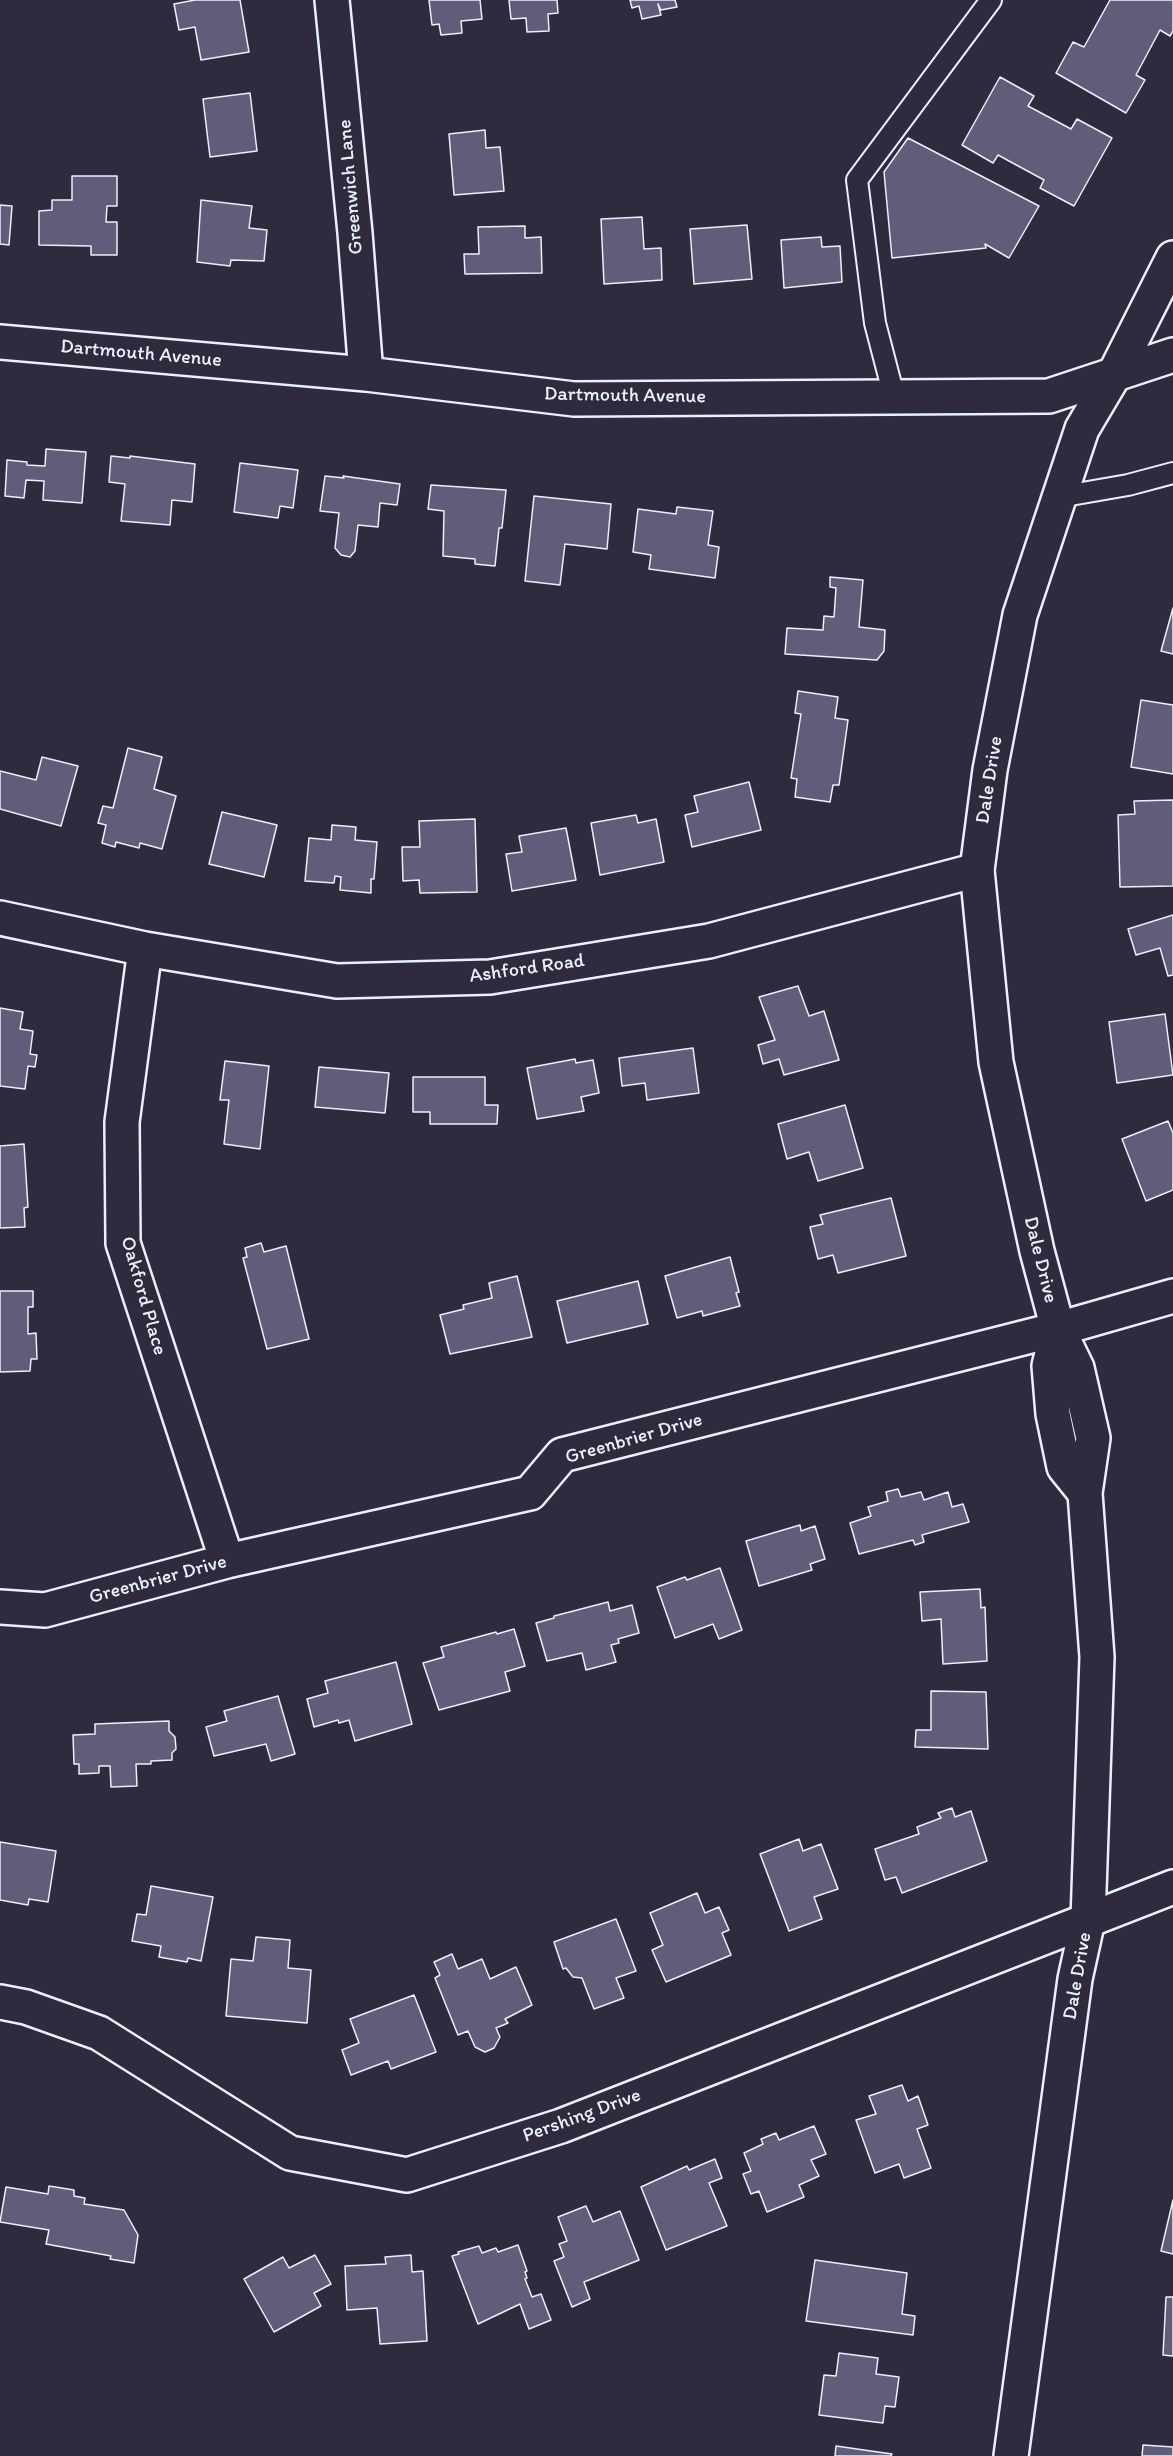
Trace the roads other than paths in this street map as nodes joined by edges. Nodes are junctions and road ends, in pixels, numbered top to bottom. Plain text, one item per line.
1 (332, 0) edge
2 (991, 0) edge
3 (1173, 258) edge
4 (0, 342) edge
5 (1173, 355) edge
6 (366, 374) junction
7 (1114, 375) junction
8 (894, 396) junction
9 (1173, 473) edge
10 (1059, 497) junction
11 (977, 870) junction
12 (0, 918) edge
13 (145, 950) junction
14 (1173, 1296) edge
15 (1058, 1329) junction
16 (227, 1561) junction
17 (0, 1607) edge
18 (1173, 1887) edge
19 (1088, 1920) junction
20 (0, 2002) edge
21 (1011, 2456) edge

1 - 6 street, Greenwich Lane
2 - 8 lane
3 - 7 street, Dale Drive
4 - 6 street, Dartmouth Avenue
5 - 7 street, Dartmouth Avenue
6 - 8 street, Dartmouth Avenue
7 - 8 street, Dartmouth Avenue
7 - 10 street, Dale Drive
9 - 10 lane
10 - 11 street, Dale Drive
11 - 13 street, Ashford Road
11 - 15 street, Dale Drive
12 - 13 street, Ashford Road
13 - 16 street, Oakford Place
14 - 15 street, Greenbrier Drive
15 - 16 street, Greenbrier Drive
15 - 19 street, Dale Drive
16 - 17 street, Greenbrier Drive
18 - 19 street, Pershing Drive
19 - 20 street, Pershing Drive
19 - 21 street, Dale Drive

